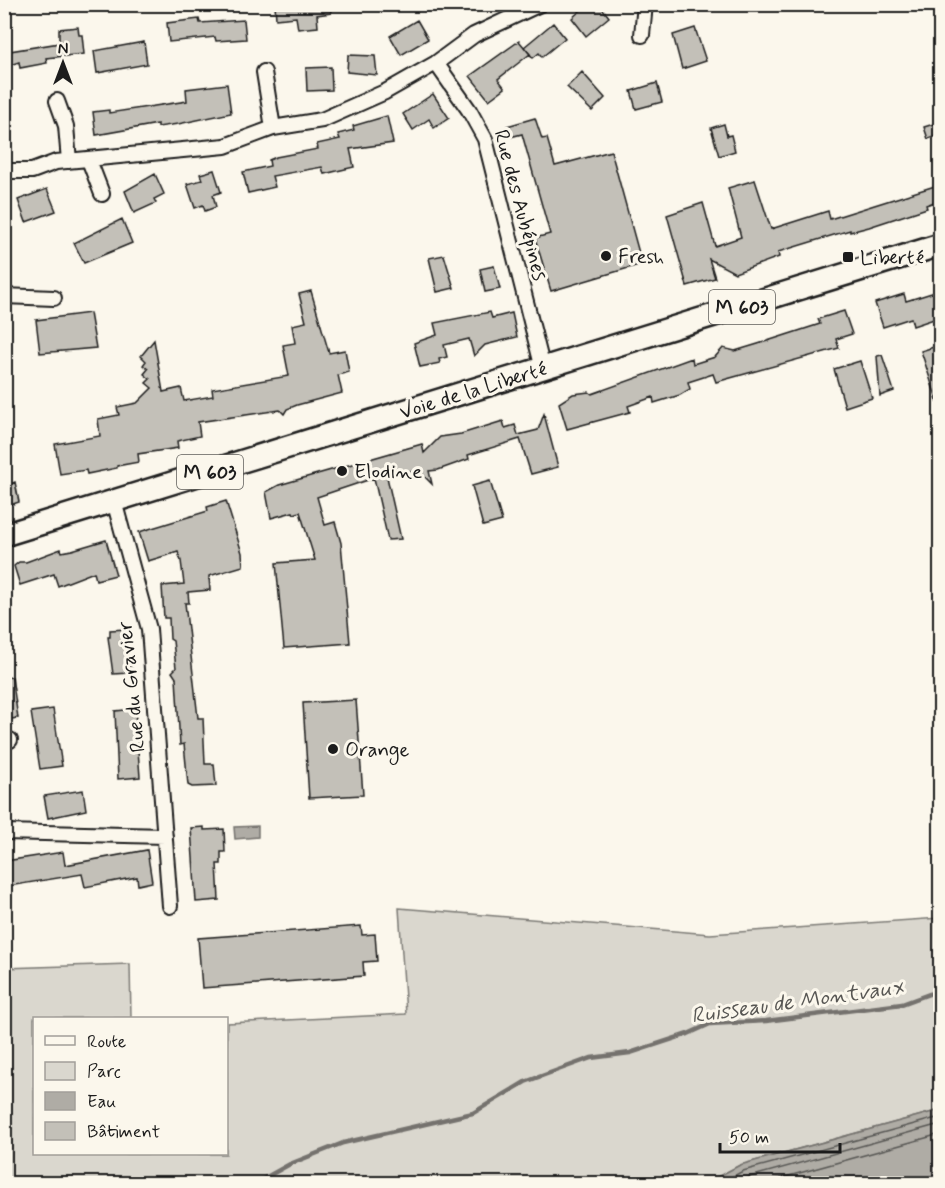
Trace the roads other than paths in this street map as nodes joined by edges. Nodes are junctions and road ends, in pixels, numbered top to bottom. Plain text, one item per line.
1 (540, 4) edge
2 (645, 4) edge
3 (642, 35) dead end
4 (436, 63) junction
5 (264, 72) dead end
6 (57, 101) dead end
7 (273, 128) junction
8 (89, 160) junction
9 (69, 161) junction
10 (4, 171) edge
11 (102, 194) dead end
12 (940, 245) edge
13 (4, 296) edge
14 (54, 298) dead end
15 (543, 369) junction
16 (114, 501) junction
17 (4, 535) edge
18 (4, 832) edge
19 (165, 836) junction
20 (170, 906) dead end

1 - 4 street
2 - 3 street
4 - 7 street
4 - 15 street, Rue des Aubépines
5 - 7 street
6 - 9 street
7 - 8 street
8 - 9 street
8 - 11 street
9 - 10 street
12 - 15 main road, Voie de la Liberté / M 603
13 - 14 street
15 - 16 main road, Voie de la Liberté / M 603
16 - 17 main road, Voie de la Liberté / M 603
16 - 19 street, Rue du Gravier
18 - 19 street
19 - 20 street, Rue du Gravier

